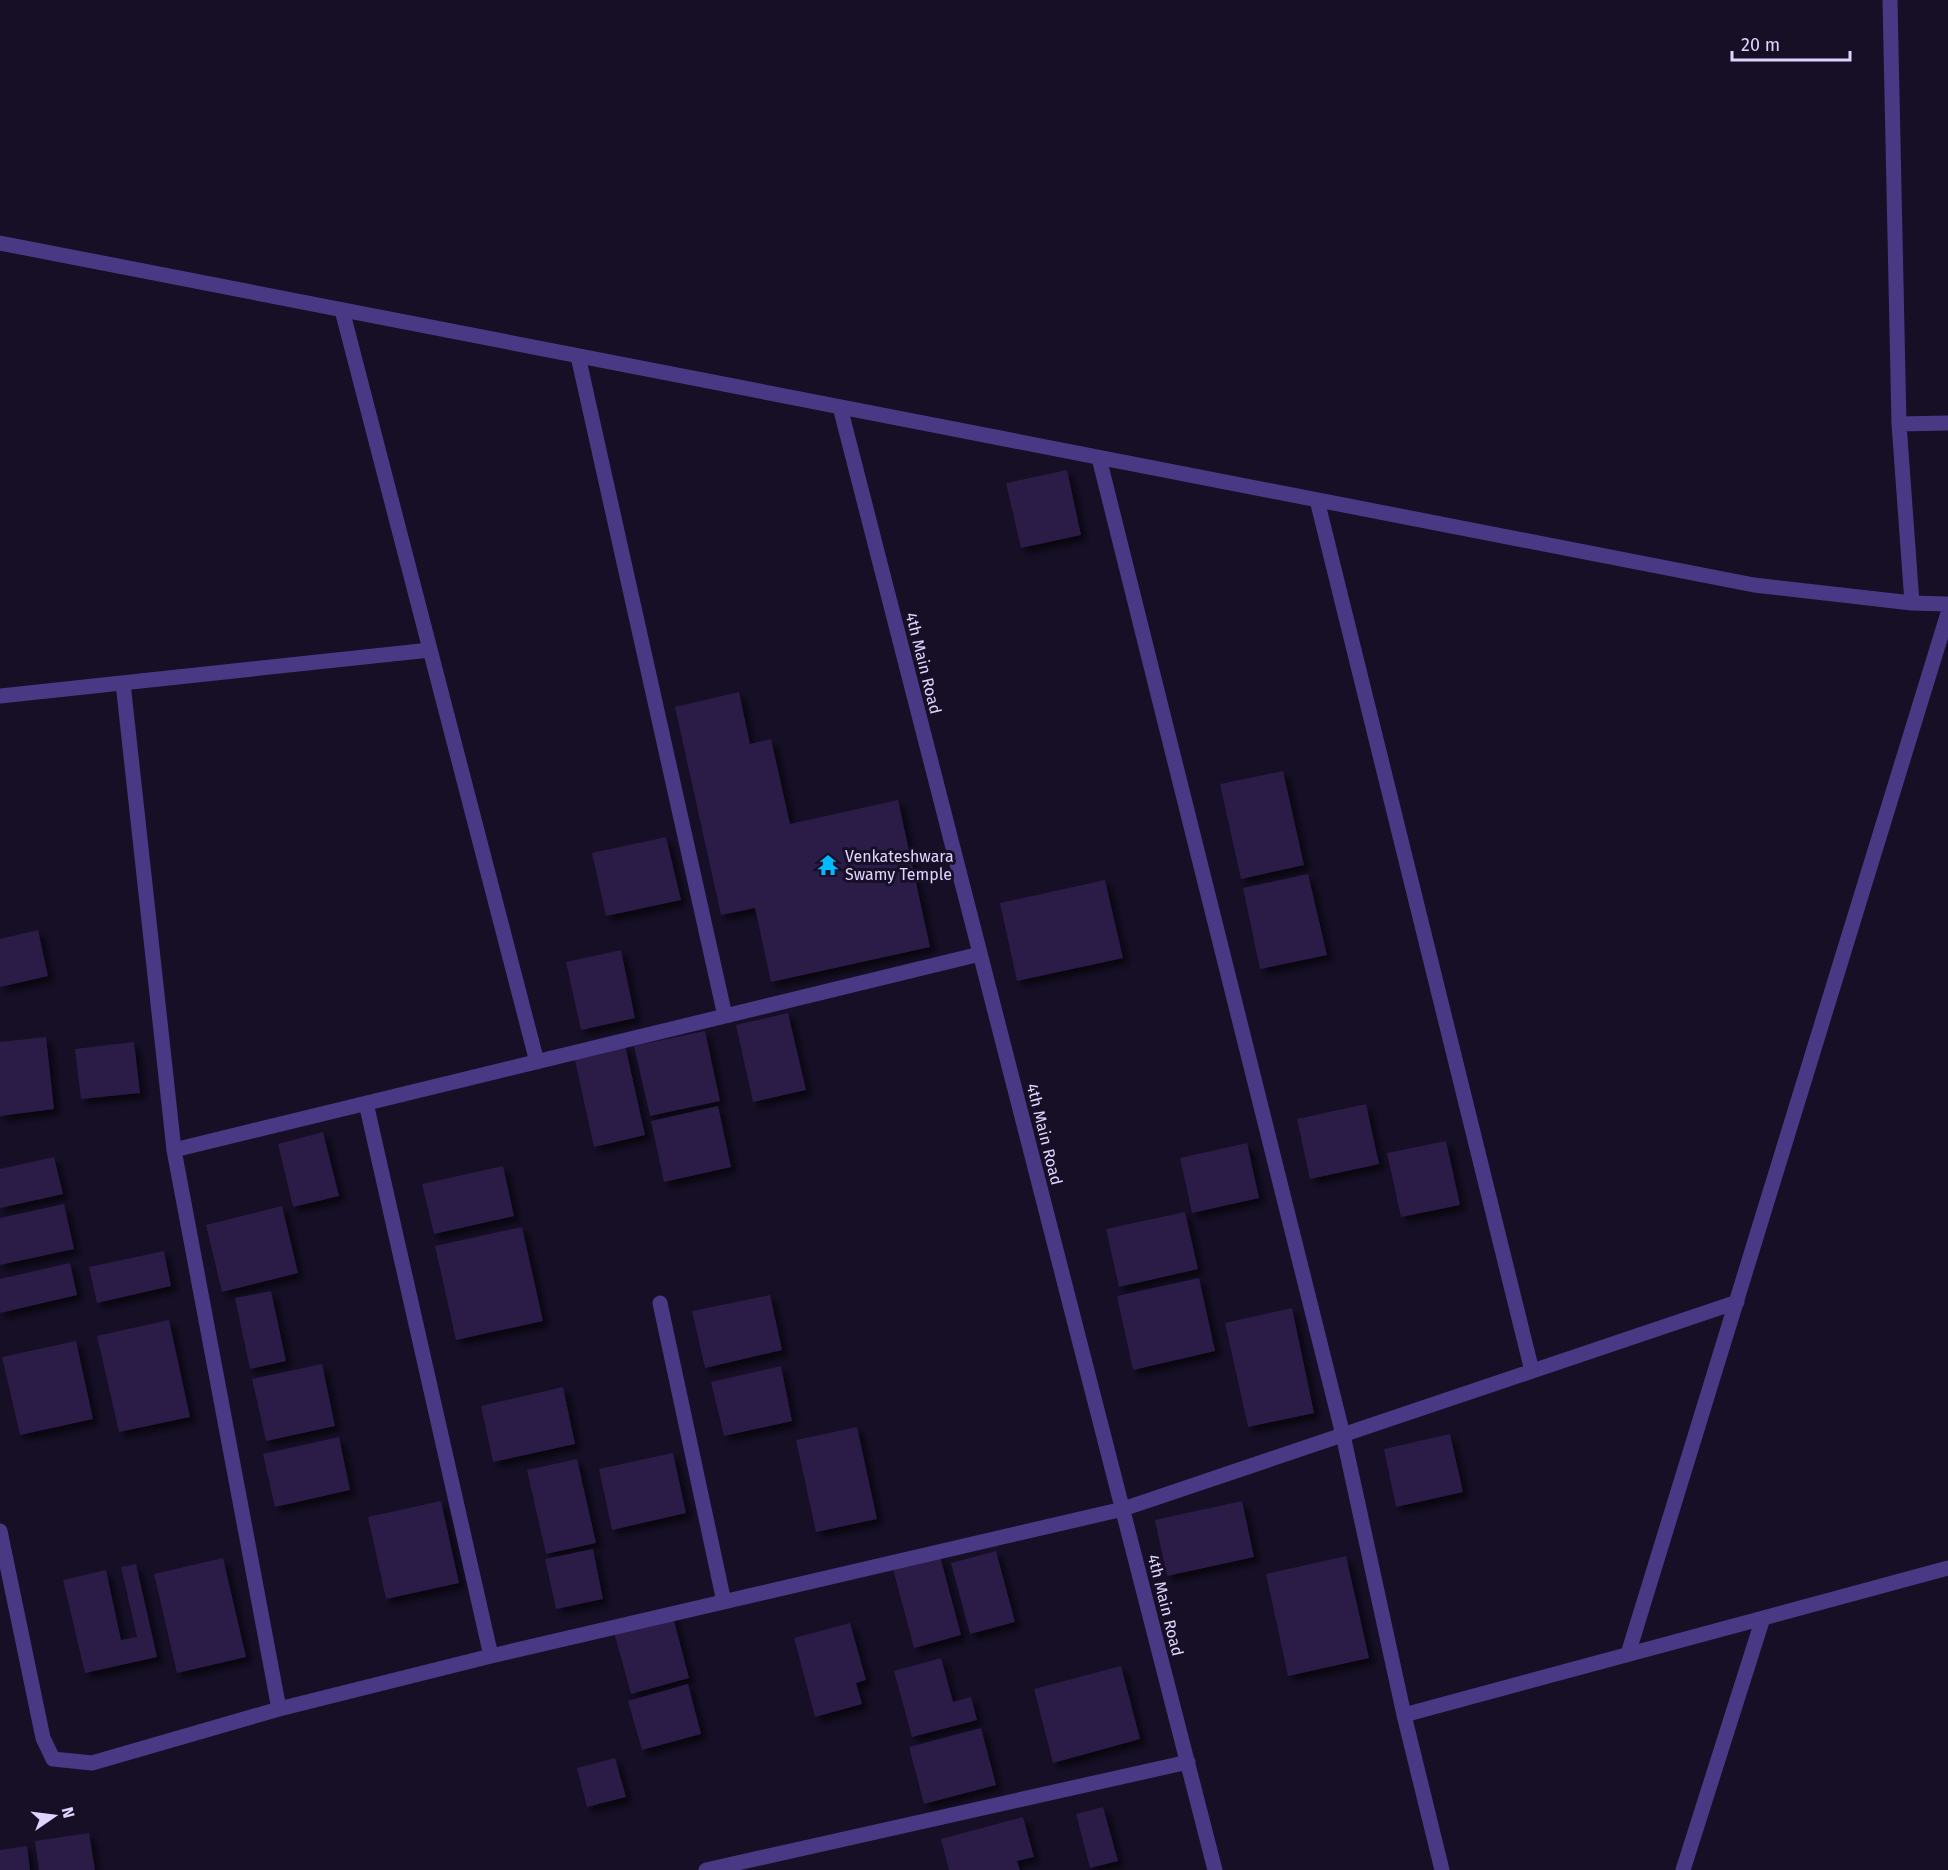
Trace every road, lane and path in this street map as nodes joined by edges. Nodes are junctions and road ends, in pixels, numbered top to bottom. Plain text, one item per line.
1 (1890, 0) edge
2 (0, 243) edge
3 (342, 310) junction
4 (578, 356) junction
5 (840, 407) junction
6 (1948, 423) edge
7 (1899, 424) junction
8 (1099, 458) junction
9 (1317, 500) junction
10 (1912, 603) junction
11 (1948, 604) edge
12 (1948, 613) edge
13 (430, 650) junction
14 (123, 683) junction
15 (0, 696) edge
16 (980, 954) junction
17 (725, 1016) junction
18 (537, 1062) junction
19 (366, 1103) junction
20 (174, 1150) junction
21 (1737, 1302) junction
22 (660, 1303) dead end
23 (1532, 1371) junction
24 (1343, 1435) junction
25 (1123, 1509) junction
26 (0, 1531) edge
27 (1948, 1568) edge
28 (724, 1602) junction
29 (1763, 1618) junction
30 (1628, 1654) junction
31 (491, 1656) junction
32 (279, 1709) junction
33 (1404, 1715) junction
34 (1188, 1762) junction
35 (1679, 1869) edge
36 (706, 1870) edge
37 (1215, 1870) edge
38 (1442, 1870) edge

1 - 7 street
2 - 3 street
3 - 4 street
3 - 13 street
4 - 5 street
4 - 17 street
5 - 8 street
5 - 16 street, 4th Main Road
6 - 7 street
7 - 10 street
8 - 9 street
8 - 24 street
9 - 10 street
9 - 23 street
10 - 11 street
12 - 21 street
13 - 14 street
13 - 18 street
14 - 15 street
14 - 20 street
16 - 17 street
16 - 25 street, 4th Main Road
17 - 18 street
18 - 19 street
19 - 20 street
19 - 31 street
20 - 32 street
21 - 23 street
21 - 30 street
22 - 28 street
23 - 24 street
24 - 25 street
24 - 33 street
25 - 28 street
25 - 34 street, 4th Main Road
26 - 32 street
27 - 29 street
28 - 31 street
29 - 30 street
29 - 35 street
30 - 33 street
31 - 32 street
33 - 38 street
34 - 36 street
34 - 37 street, 4th Main Road

